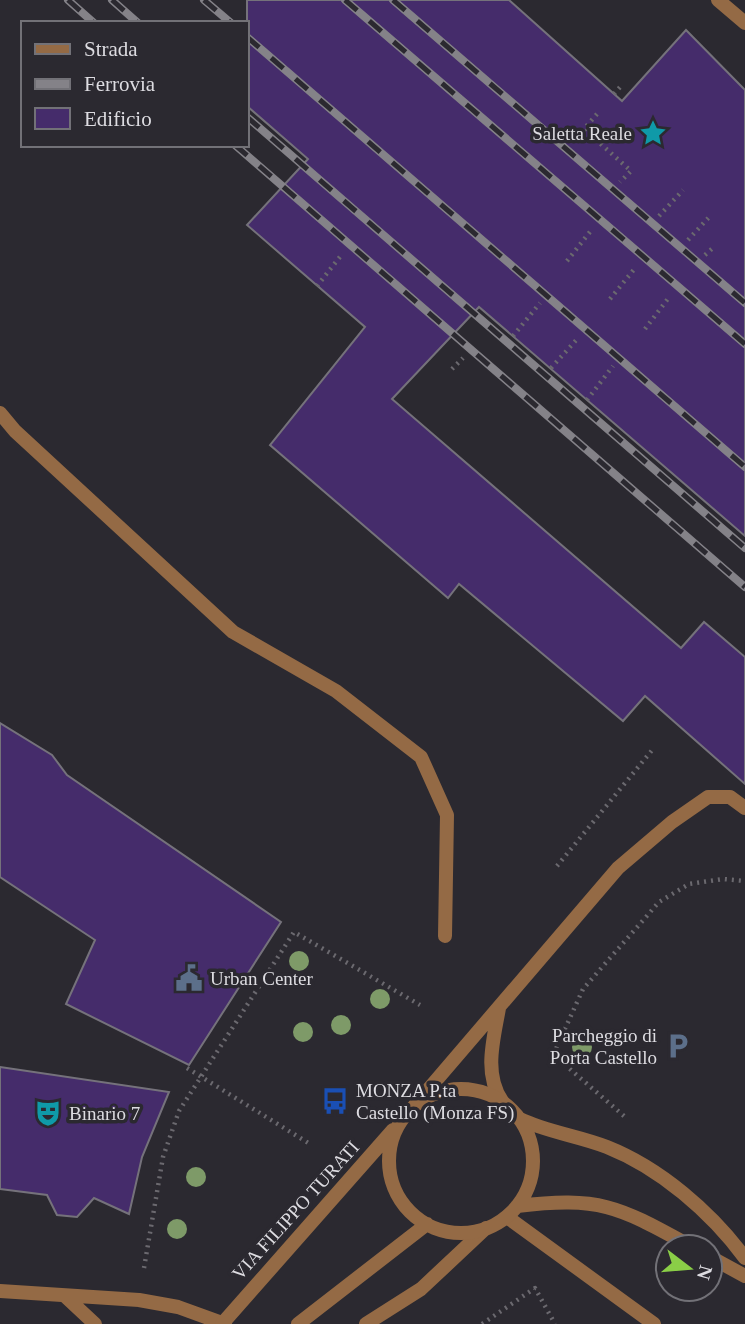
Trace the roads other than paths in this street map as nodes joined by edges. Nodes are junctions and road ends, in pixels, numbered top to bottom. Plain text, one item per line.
1 (718, 0) edge
2 (745, 23) edge
3 (0, 413) edge
4 (745, 808) edge
5 (445, 936) dead end
6 (499, 1007) junction
7 (502, 1101) junction
8 (415, 1105) junction
9 (520, 1119) junction
10 (399, 1124) junction
11 (512, 1211) junction
12 (427, 1224) junction
13 (486, 1228) junction
14 (664, 1233) edge
15 (745, 1258) edge
16 (724, 1265) edge
17 (745, 1276) edge
18 (0, 1291) edge
19 (66, 1297) junction
20 (223, 1323) edge
21 (94, 1324) edge
22 (298, 1324) edge
23 (366, 1324) edge
24 (654, 1324) edge

1 - 2 street
3 - 5 street
4 - 6 street
6 - 7 street
6 - 8 street
7 - 8 street
7 - 9 street
8 - 10 street
9 - 11 street
9 - 15 street
10 - 12 street
10 - 20 street, VIA FILIPPO TURATI
11 - 13 street
11 - 14 street
11 - 24 street
12 - 13 street
12 - 22 street
13 - 23 street
16 - 17 street
18 - 19 street
19 - 20 street
19 - 21 street

